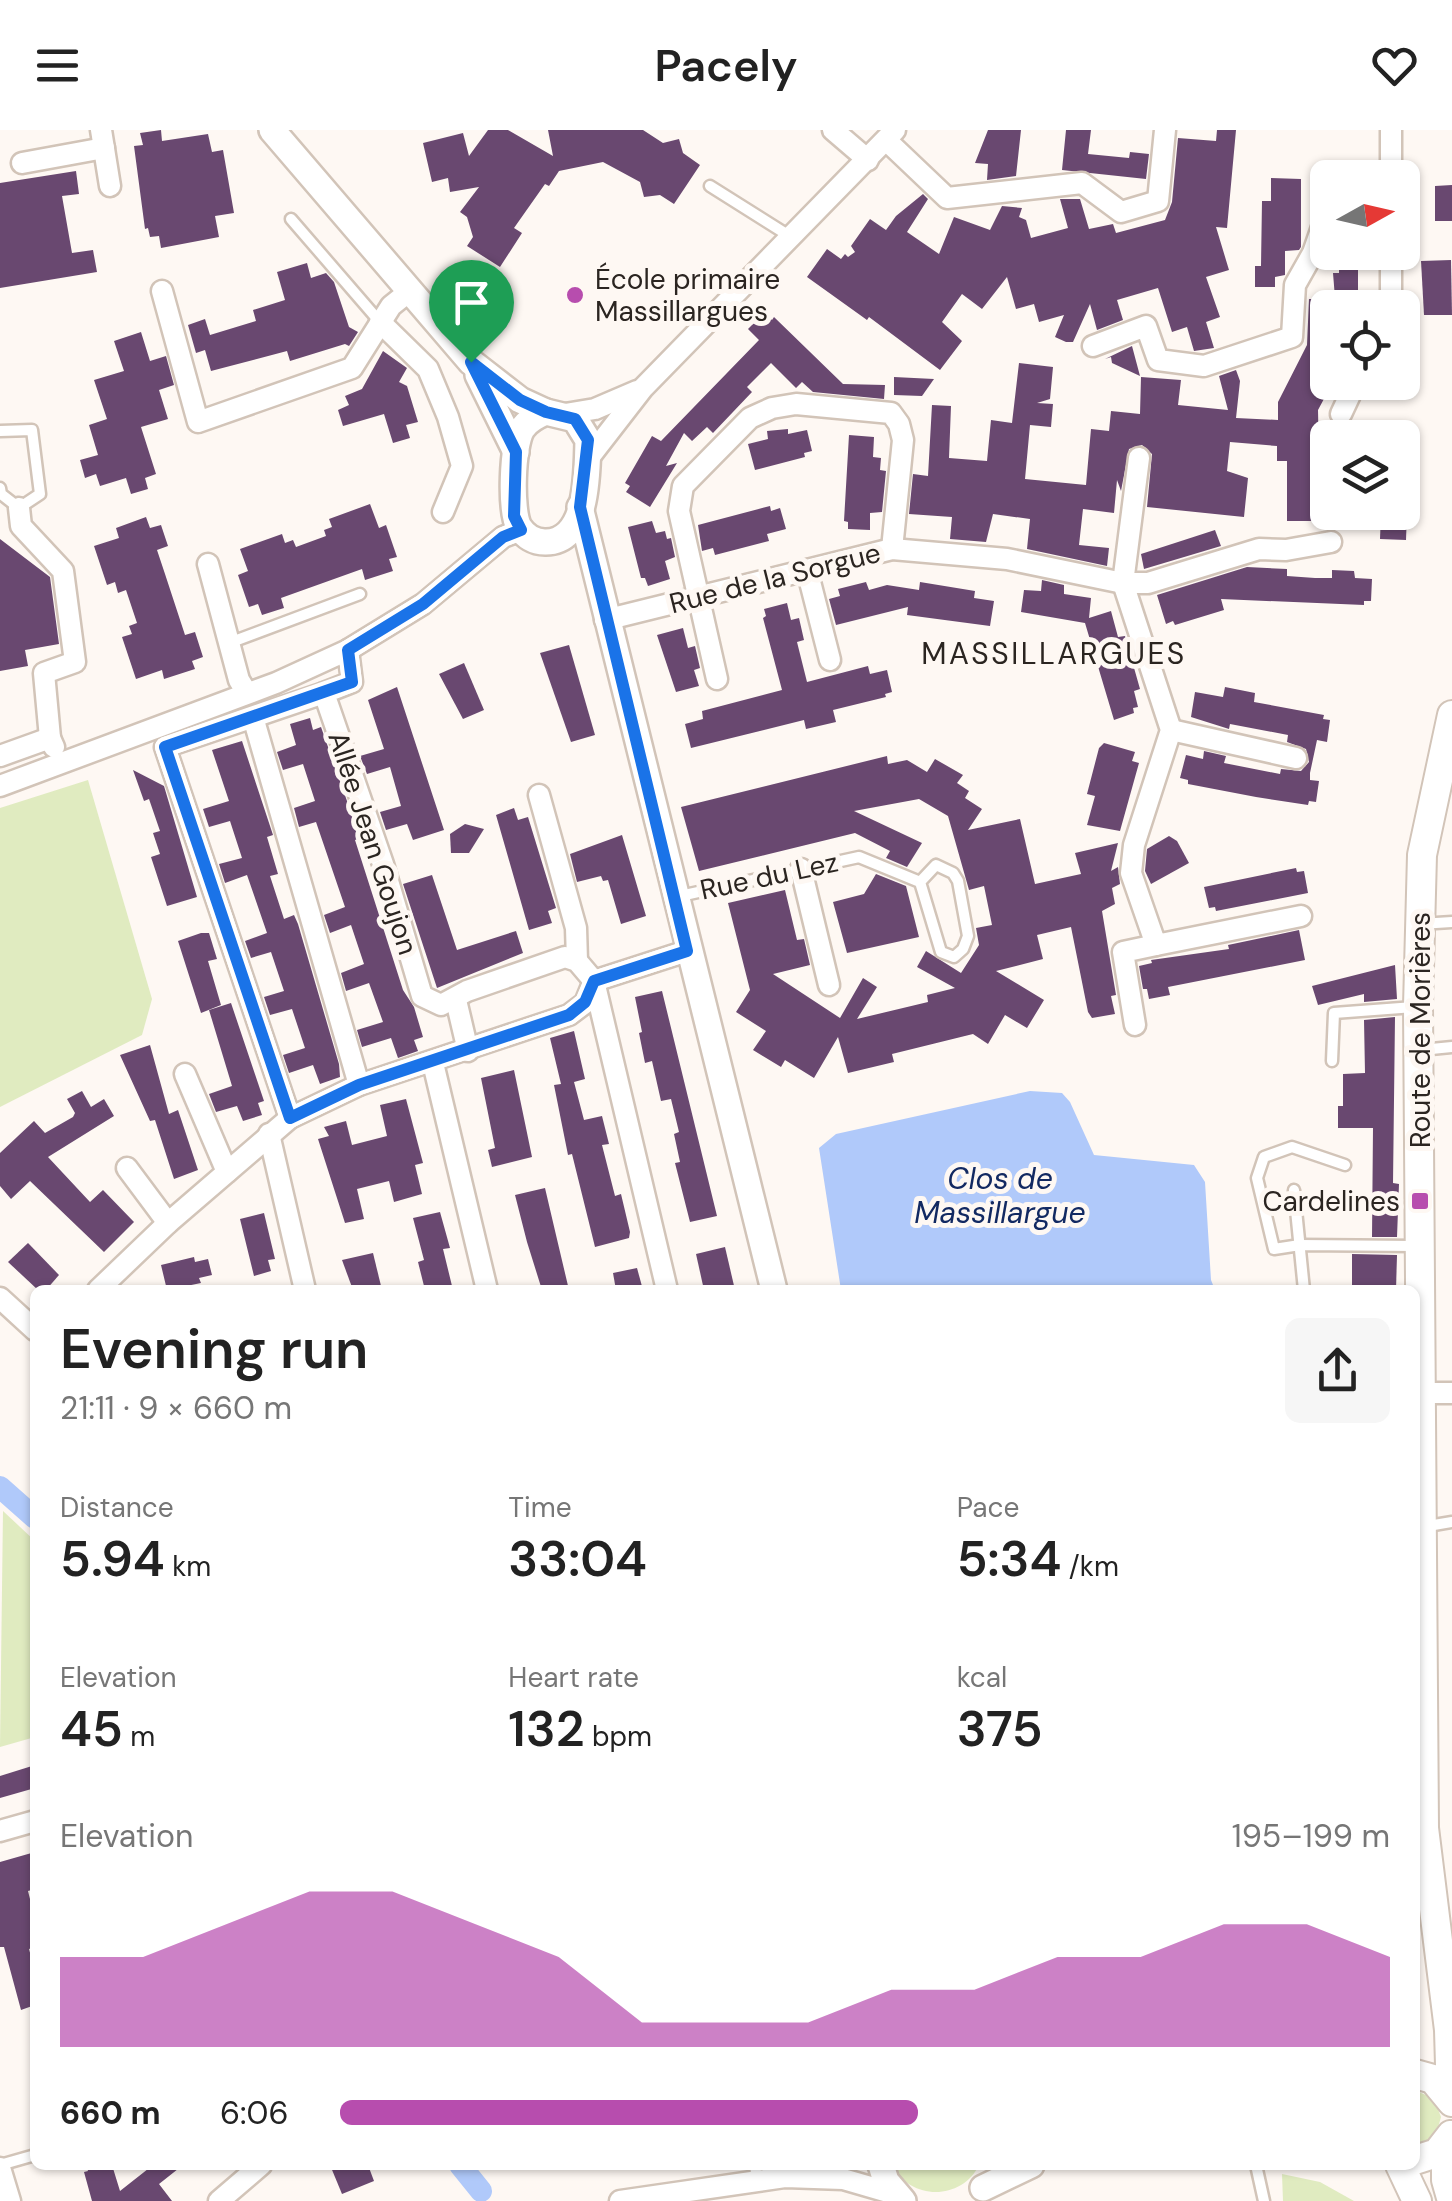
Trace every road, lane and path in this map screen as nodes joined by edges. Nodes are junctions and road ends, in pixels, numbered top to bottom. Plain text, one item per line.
1 (272, 130) edge
2 (833, 130) edge
3 (1165, 130) edge
4 (1390, 130) edge
5 (891, 135) edge
6 (102, 139) edge
7 (868, 160) junction
8 (1391, 160) edge
9 (22, 163) dead end
10 (110, 186) dead end
11 (710, 186) dead end
12 (291, 219) dead end
13 (792, 237) junction
14 (1310, 258) edge
15 (411, 290) junction
16 (162, 292) dead end
17 (380, 322) junction
18 (1093, 346) dead end
19 (471, 362) junction
20 (644, 388) junction
21 (1348, 400) edge
22 (556, 413) junction
23 (1341, 414) dead end
24 (0, 432) edge
25 (516, 452) junction
26 (1139, 458) dead end
27 (588, 459) junction
28 (0, 488) edge
29 (580, 507) junction
30 (19, 508) junction
31 (443, 512) dead end
32 (521, 530) junction
33 (546, 542) junction
34 (1330, 542) dead end
35 (892, 549) junction
36 (208, 564) dead end
37 (807, 570) junction
38 (1123, 584) junction
39 (599, 590) junction
40 (360, 594) dead end
41 (696, 598) junction
42 (606, 620) junction
43 (230, 643) junction
44 (348, 650) junction
45 (830, 660) dead end
46 (717, 679) dead end
47 (246, 693) junction
48 (324, 693) junction
49 (1452, 715) edge
50 (253, 717) junction
51 (1171, 730) junction
52 (50, 738) junction
53 (0, 756) edge
54 (1296, 758) dead end
55 (62, 762) junction
56 (0, 786) edge
57 (538, 795) dead end
58 (802, 868) junction
59 (920, 882) junction
60 (674, 897) junction
61 (1300, 916) dead end
62 (1452, 922) edge
63 (1420, 924) junction
64 (1156, 945) junction
65 (687, 951) junction
66 (578, 962) junction
67 (594, 981) junction
68 (829, 985) dead end
69 (456, 1000) junction
70 (1418, 1006) junction
71 (1135, 1025) dead end
72 (1452, 1047) edge
73 (1420, 1050) junction
74 (468, 1051) junction
75 (1332, 1061) dead end
76 (434, 1063) junction
77 (185, 1074) dead end
78 (359, 1085) junction
79 (290, 1118) junction
80 (268, 1134) junction
81 (1345, 1165) dead end
82 (128, 1168) dead end
83 (227, 1172) junction
84 (1294, 1190) dead end
85 (168, 1223) junction
86 (1300, 1245) junction
87 (1421, 1246) junction
88 (103, 1285) edge
89 (304, 1285) edge
90 (486, 1285) edge
91 (666, 1285) edge
92 (773, 1285) edge
93 (1304, 1285) edge
94 (0, 1298) edge
95 (30, 1325) edge
96 (1421, 1393) junction
97 (1452, 1393) edge
98 (1452, 1522) edge
99 (1421, 1528) junction
100 (1420, 1544) edge
101 (1420, 1660) edge
102 (30, 1822) edge
103 (1424, 1828) junction
104 (0, 1830) edge
105 (1420, 1862) edge
106 (1420, 2076) edge
107 (1452, 2101) edge
108 (1449, 2139) edge
109 (30, 2156) edge
110 (1420, 2158) edge
111 (0, 2166) edge
112 (256, 2170) edge
113 (805, 2170) edge
114 (884, 2170) edge
115 (1019, 2170) edge
116 (1257, 2170) edge
117 (1402, 2170) edge
118 (756, 2173) edge
119 (785, 2176) junction
120 (982, 2185) edge
121 (899, 2198) edge
122 (10, 2201) edge
123 (219, 2201) edge
124 (622, 2201) edge
125 (1264, 2201) edge
126 (1418, 2201) edge
127 (1452, 2201) edge

1 - 15 street
2 - 7 street
3 - 5 street
4 - 8 street
5 - 7 street
6 - 9 street
6 - 10 street
7 - 13 street
11 - 13 lane
12 - 17 lane
13 - 20 street
14 - 18 street
15 - 17 street
15 - 19 street
16 - 17 street
17 - 31 street
19 - 22 street
19 - 25 street
20 - 22 street
20 - 27 street
21 - 23 street
22 - 25 street
22 - 27 street
24 - 30 lane
25 - 32 street
26 - 38 street
27 - 29 street
28 - 30 lane
29 - 33 street
29 - 39 street
30 - 52 street
32 - 33 street
32 - 44 street
33 - 39 street
34 - 38 street, Rue de la Sorgue
35 - 37 street, Rue de la Sorgue
35 - 38 street, Rue de la Sorgue
35 - 41 street
36 - 43 street
37 - 41 street, Rue de la Sorgue
37 - 45 street
38 - 51 street
39 - 42 street
40 - 43 lane
41 - 42 street, Rue de la Sorgue
41 - 46 street
42 - 60 street
43 - 47 street
44 - 47 street
44 - 48 street
47 - 55 street
48 - 50 street
48 - 69 street, Allée Jean Goujon
49 - 63 main road, Route de Morières
50 - 78 street
50 - 79 street
51 - 54 street
51 - 64 street
52 - 53 street
52 - 55 street
55 - 56 street
57 - 66 street
58 - 59 lane, Rue du Lez
58 - 60 lane, Rue du Lez
58 - 68 street
59 - 59 lane, Rue du Lez
60 - 65 street
61 - 64 street
62 - 63 lane
63 - 70 main road, Route de Morières
64 - 71 street
65 - 67 street
65 - 92 street
66 - 67 street
66 - 69 street
67 - 74 street
67 - 91 street
69 - 74 street
70 - 73 main road, Route de Morières
70 - 75 lane
72 - 73 lane
73 - 87 main road, Route de Morières
74 - 76 street
76 - 78 street
76 - 90 street
77 - 83 street
78 - 79 street
79 - 80 street
80 - 83 street
80 - 89 street
81 - 86 lane
82 - 85 street
83 - 85 street
84 - 86 lane
85 - 88 street
86 - 87 lane
86 - 93 lane
87 - 96 main road, Route de Morières
94 - 95 street
96 - 97 street
96 - 99 main road, Route de Morières
98 - 99 lane
99 - 100 main road, Route de Morières
101 - 103 main road, Route de Morières
102 - 104 street
103 - 105 main road, Route de Morières
103 - 107 main road, Route de Morières
106 - 107 main road
108 - 110 main road
108 - 127 main road
109 - 111 lane
111 - 122 street
112 - 123 street
113 - 119 street
114 - 121 street
115 - 120 street
116 - 125 lane
117 - 126 main road
118 - 119 street
118 - 124 street
119 - 121 street

